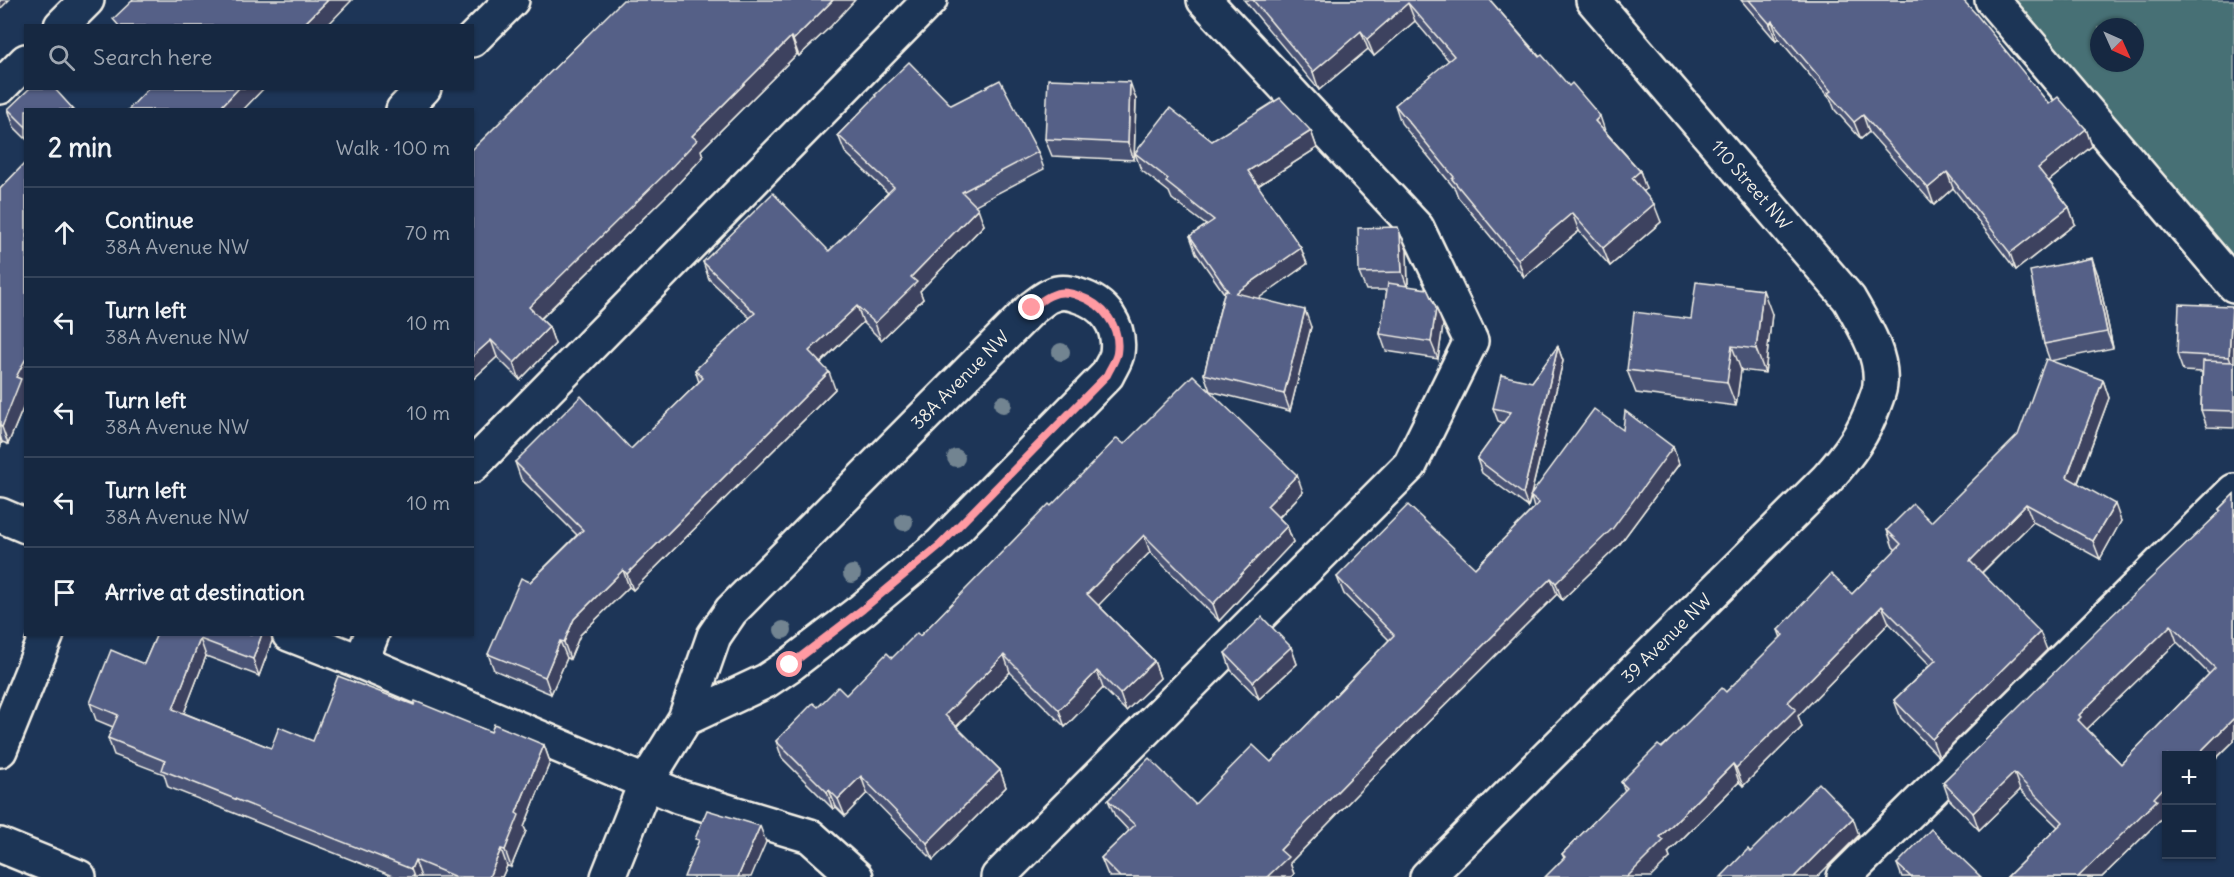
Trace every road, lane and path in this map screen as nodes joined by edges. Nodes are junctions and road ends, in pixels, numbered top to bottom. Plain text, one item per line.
1 (87, 0) edge
2 (512, 0) edge
3 (930, 0) edge
4 (1204, 0) edge
5 (1593, 0) edge
6 (1992, 0) edge
7 (63, 24) edge
8 (474, 38) edge
9 (24, 63) edge
10 (0, 87) edge
11 (422, 90) edge
12 (405, 108) edge
13 (2234, 285) edge
14 (1881, 385) joint
15 (474, 464) edge
16 (2234, 490) edge
17 (0, 515) edge
18 (24, 525) edge
19 (46, 636) edge
20 (300, 636) edge
21 (367, 648) edge
22 (685, 719) junction
23 (0, 750) edge
24 (646, 782) junction
25 (0, 845) edge
26 (79, 877) edge
27 (608, 877) edge
28 (856, 877) edge
29 (998, 877) edge
30 (1427, 877) edge
31 (1844, 877) edge

1 - 7 street
2 - 8 street
3 - 15 street
4 - 29 street
5 - 14 street, 110 Street NW
6 - 13 street
9 - 10 street
11 - 12 street
14 - 30 street, 39 Avenue NW
16 - 31 street
17 - 18 street
19 - 23 street
20 - 21 street
21 - 24 street
22 - 22 street, 38A Avenue NW
22 - 24 street, 38A Avenue NW
24 - 27 street, 38A Avenue NW
24 - 28 street
25 - 26 street

